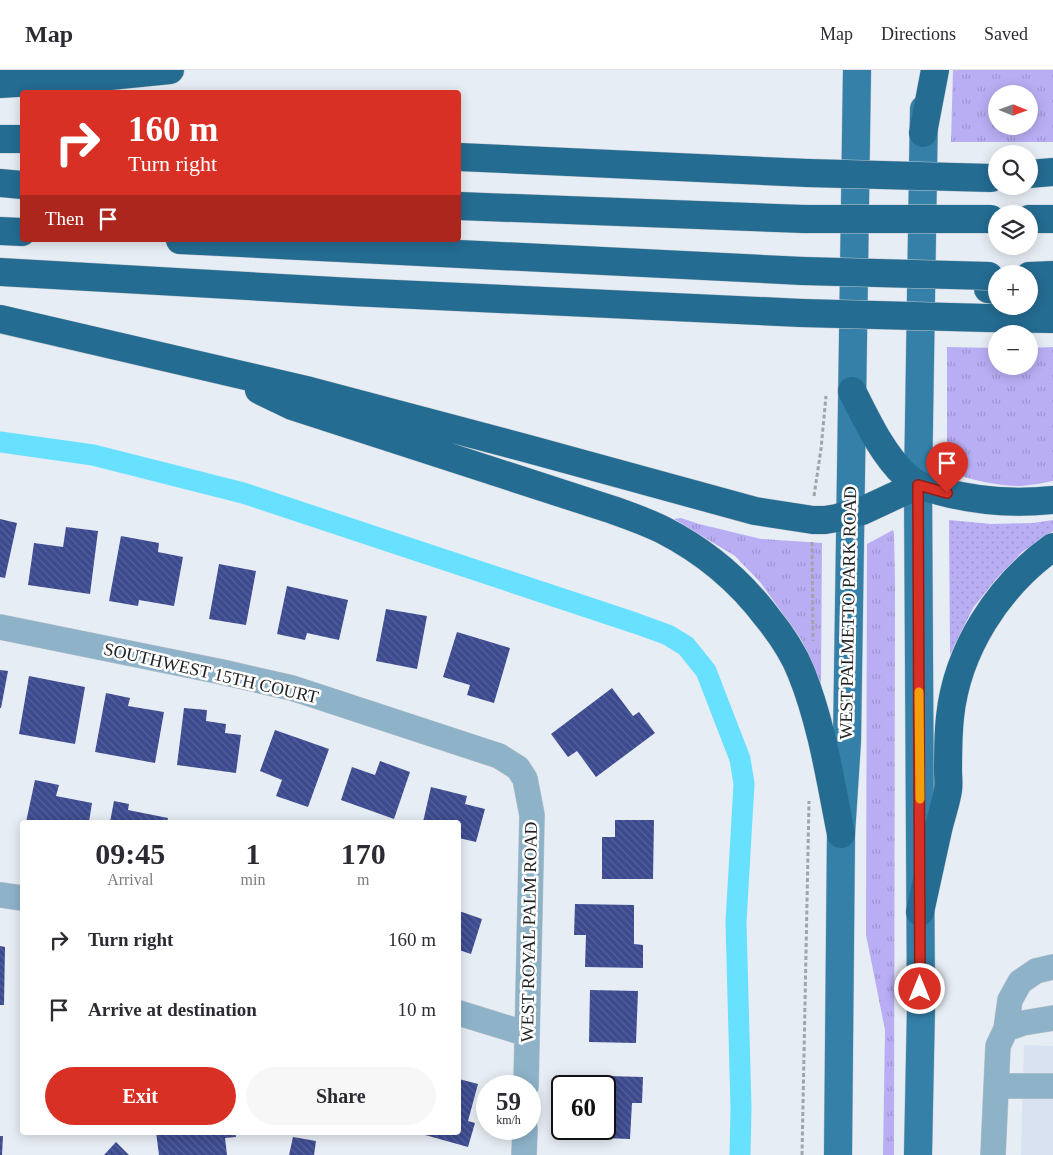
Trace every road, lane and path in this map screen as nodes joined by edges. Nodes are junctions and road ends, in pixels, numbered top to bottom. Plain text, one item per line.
1 (170, 70) edge
2 (857, 70) edge
3 (924, 70) edge
4 (935, 70) edge
5 (0, 84) edge
6 (923, 132) junction
7 (0, 139) edge
8 (20, 139) edge
9 (461, 157) edge
10 (1053, 172) edge
11 (1038, 173) edge
12 (988, 178) edge
13 (1038, 181) edge
14 (1053, 182) edge
15 (0, 184) edge
16 (20, 185) edge
17 (461, 206) edge
18 (988, 219) edge
19 (0, 231) edge
20 (20, 232) edge
21 (220, 242) edge
22 (0, 272) edge
23 (1053, 275) edge
24 (1038, 276) edge
25 (988, 283) edge
26 (1038, 294) edge
27 (1053, 296) edge
28 (1053, 318) edge
29 (0, 319) edge
30 (215, 368) junction
31 (852, 391) junction
32 (918, 485) junction
33 (1053, 500) edge
34 (850, 515) junction
35 (812, 540) dead end
36 (1053, 547) edge
37 (0, 627) edge
38 (813, 648) dead end
39 (525, 779) joint
40 (809, 800) dead end
41 (841, 834) junction
42 (0, 895) edge
43 (20, 898) edge
44 (920, 912) junction
45 (1053, 967) edge
46 (461, 1014) edge
47 (1053, 1018) edge
48 (1006, 1029) junction
49 (527, 1034) junction
50 (526, 1075) edge
51 (996, 1086) junction
52 (1053, 1086) edge
53 (525, 1140) edge
54 (524, 1155) edge
55 (802, 1155) edge
56 (838, 1155) edge
57 (918, 1155) edge
58 (993, 1155) edge

1 - 5 highway
2 - 31 main road, WEST PALMETTO PARK ROAD
3 - 6 main road
4 - 6 highway
6 - 32 main road
7 - 8 highway
9 - 12 highway, bridge
10 - 11 highway
13 - 14 highway
15 - 16 highway
17 - 18 highway, bridge
19 - 20 highway
21 - 25 highway, bridge
22 - 28 highway, bridge
23 - 24 highway
26 - 27 highway
29 - 30 highway
30 - 34 highway
30 - 41 highway
31 - 32 highway
31 - 34 main road, WEST PALMETTO PARK ROAD
32 - 33 highway
32 - 34 highway
32 - 44 main road
34 - 41 main road, WEST PALMETTO PARK ROAD
35 - 38 path
36 - 44 highway
37 - 39 street, SOUTHWEST 15TH COURT
39 - 49 street, WEST ROYAL PALM ROAD
40 - 55 path
41 - 56 main road, WEST PALMETTO PARK ROAD
42 - 43 street
44 - 57 main road
45 - 48 street
46 - 49 street
47 - 48 street
48 - 51 street
49 - 50 street, WEST ROYAL PALM ROAD
51 - 52 street
51 - 58 street
53 - 54 street

